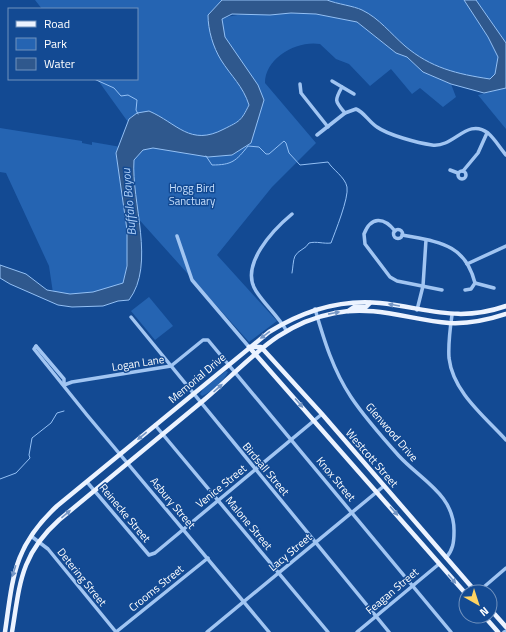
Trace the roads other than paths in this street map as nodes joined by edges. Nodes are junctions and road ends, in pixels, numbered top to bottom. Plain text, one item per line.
1 (332, 81) dead end
2 (300, 84) dead end
3 (342, 87) junction
4 (354, 94) dead end
5 (345, 113) junction
6 (328, 127) junction
7 (487, 133) junction
8 (317, 135) dead end
9 (506, 155) edge
10 (450, 170) dead end
11 (463, 171) junction
12 (458, 173) junction
13 (292, 214) dead end
14 (395, 231) junction
15 (177, 236) dead end
16 (402, 236) junction
17 (426, 240) junction
18 (506, 246) edge
19 (467, 264) junction
20 (475, 283) junction
21 (423, 286) junction
22 (494, 288) dead end
23 (442, 290) dead end
24 (465, 290) dead end
25 (370, 303) junction
26 (506, 306) edge
27 (315, 309) junction
28 (417, 310) junction
29 (348, 311) junction
30 (479, 313) junction
31 (506, 314) edge
32 (452, 315) junction
33 (130, 317) dead end
34 (317, 317) junction
35 (416, 317) junction
36 (481, 321) junction
37 (282, 323) junction
38 (451, 323) junction
39 (286, 330) junction
40 (206, 339) joint
41 (249, 347) junction
42 (261, 347) junction
43 (255, 352) junction
44 (47, 361) dead end
45 (228, 364) junction
46 (171, 366) junction
47 (235, 372) junction
48 (293, 383) junction
49 (64, 385) junction
50 (287, 389) junction
51 (193, 394) junction
52 (200, 403) junction
53 (322, 414) junction
54 (315, 421) junction
55 (156, 425) junction
56 (163, 434) junction
57 (292, 440) junction
58 (506, 440) edge
59 (120, 454) junction
60 (128, 463) junction
61 (255, 470) junction
62 (87, 482) junction
63 (384, 486) junction
64 (94, 491) junction
65 (377, 492) junction
66 (218, 500) junction
67 (352, 512) junction
68 (184, 529) junction
69 (31, 536) junction
70 (39, 542) junction
71 (315, 543) junction
72 (149, 555) joint
73 (208, 558) junction
74 (446, 558) junction
75 (439, 564) junction
76 (506, 568) edge
77 (279, 573) junction
78 (470, 584) edge
79 (487, 584) edge
80 (458, 585) edge
81 (412, 586) junction
82 (244, 602) junction
83 (376, 616) junction
84 (498, 618) edge
85 (491, 624) edge
86 (506, 627) edge
87 (209, 631) edge
88 (5, 632) edge
89 (12, 632) edge
90 (116, 632) edge
91 (269, 632) edge
92 (328, 632) edge
93 (357, 632) edge
94 (389, 632) edge
95 (451, 632) edge
96 (498, 632) edge

1 - 3 street
2 - 6 street
3 - 4 street
3 - 5 street
5 - 6 street
5 - 7 street
6 - 8 street
7 - 9 street
7 - 11 street
10 - 12 street
11 - 12 street
11 - 12 street
13 - 37 street
14 - 16 street
14 - 16 street
14 - 21 street
15 - 41 street, Westcott Street
16 - 17 street
17 - 19 street
17 - 21 street
18 - 19 street
19 - 20 street
20 - 22 street
20 - 24 street
21 - 23 street
21 - 28 street
25 - 27 main road, Memorial Drive
28 -> 25 main road, Memorial Drive
25 - 29 main road
26 - 30 main road, Memorial Drive
27 - 34 street, Glenwood Drive
27 - 37 main road, Memorial Drive
28 - 32 main road, Memorial Drive
28 - 35 main road
34 -> 29 main road, Memorial Drive
29 - 35 main road, Memorial Drive
30 - 32 main road, Memorial Drive
30 - 36 main road
31 - 36 main road, Memorial Drive
32 - 38 street
33 - 46 street, Birdsall Street
34 - 39 main road, Memorial Drive
34 - 74 street, Glenwood Drive
35 - 38 main road, Memorial Drive
36 - 38 main road, Memorial Drive
37 - 39 street
37 -> 41 main road, Memorial Drive
38 - 58 street
39 - 42 main road, Memorial Drive
40 - 45 street, Knox Street
40 - 46 street, Logan Lane
41 - 42 main road
41 - 43 main road, Westcott Street
41 - 45 main road, Memorial Drive
42 - 43 main road, Memorial Drive
42 - 48 main road, Westcott Street
43 - 47 main road, Memorial Drive
43 - 50 main road, Westcott Street
44 - 49 street, Asbury Street
45 - 47 street, Knox Street
45 - 51 main road, Memorial Drive
46 - 49 street, Logan Lane
46 - 51 street, Birdsall Street
52 -> 47 main road, Memorial Drive
47 - 57 street, Knox Street
48 - 50 main road
48 - 53 main road, Westcott Street
49 - 59 street, Asbury Street
50 -> 54 main road, Westcott Street
51 - 52 street, Birdsall Street
51 - 55 main road, Memorial Drive
52 - 56 main road, Memorial Drive
52 - 61 street, Birdsall Street
53 - 54 street, Venice Street
53 - 63 main road, Westcott Street
54 - 57 street, Venice Street
54 - 65 main road, Westcott Street
55 - 56 street, Malone Street
55 -> 59 main road, Memorial Drive
56 - 60 main road, Memorial Drive
56 - 66 street, Malone Street
57 - 61 street, Venice Street
57 - 67 street, Knox Street
59 - 60 street, Asbury Street
59 - 62 main road, Memorial Drive
60 - 64 main road, Memorial Drive
60 - 68 street, Asbury Street
61 - 66 street, Venice Street
61 - 71 street, Birdsall Street
62 - 64 street, Reinecke Street
62 - 69 main road, Memorial Drive
63 - 65 street, Lacy Street
63 - 74 main road, Westcott Street
70 -> 64 main road, Memorial Drive
64 - 72 street, Reinecke Street
65 - 67 street, Lacy Street
65 -> 75 main road, Westcott Street
66 - 68 street, Venice Street
66 - 77 street, Malone Street
67 - 71 street, Lacy Street
67 - 81 street, Knox Street
68 - 72 street, Venice Street
68 - 73 street, Asbury Street
69 - 70 street, Detering Street
69 -> 88 main road, Memorial Drive
70 - 89 main road, Memorial Drive
70 - 90 street, Detering Street
71 - 77 street, Lacy Street
71 - 83 street, Birdsall Street
73 - 82 street, Asbury Street
73 - 90 street, Crooms Street
74 - 75 main road
74 - 78 main road, Westcott Street
75 -> 80 main road, Westcott Street
75 - 81 street, Feagan Street
76 - 79 street
77 - 82 street, Lacy Street
77 - 92 street, Malone Street
81 - 83 street, Feagan Street
81 - 95 street, Knox Street
82 - 87 street, Lacy Street
82 - 91 street, Asbury Street
83 - 93 street, Feagan Street
83 - 94 street, Birdsall Street
84 - 86 main road
85 - 96 main road

